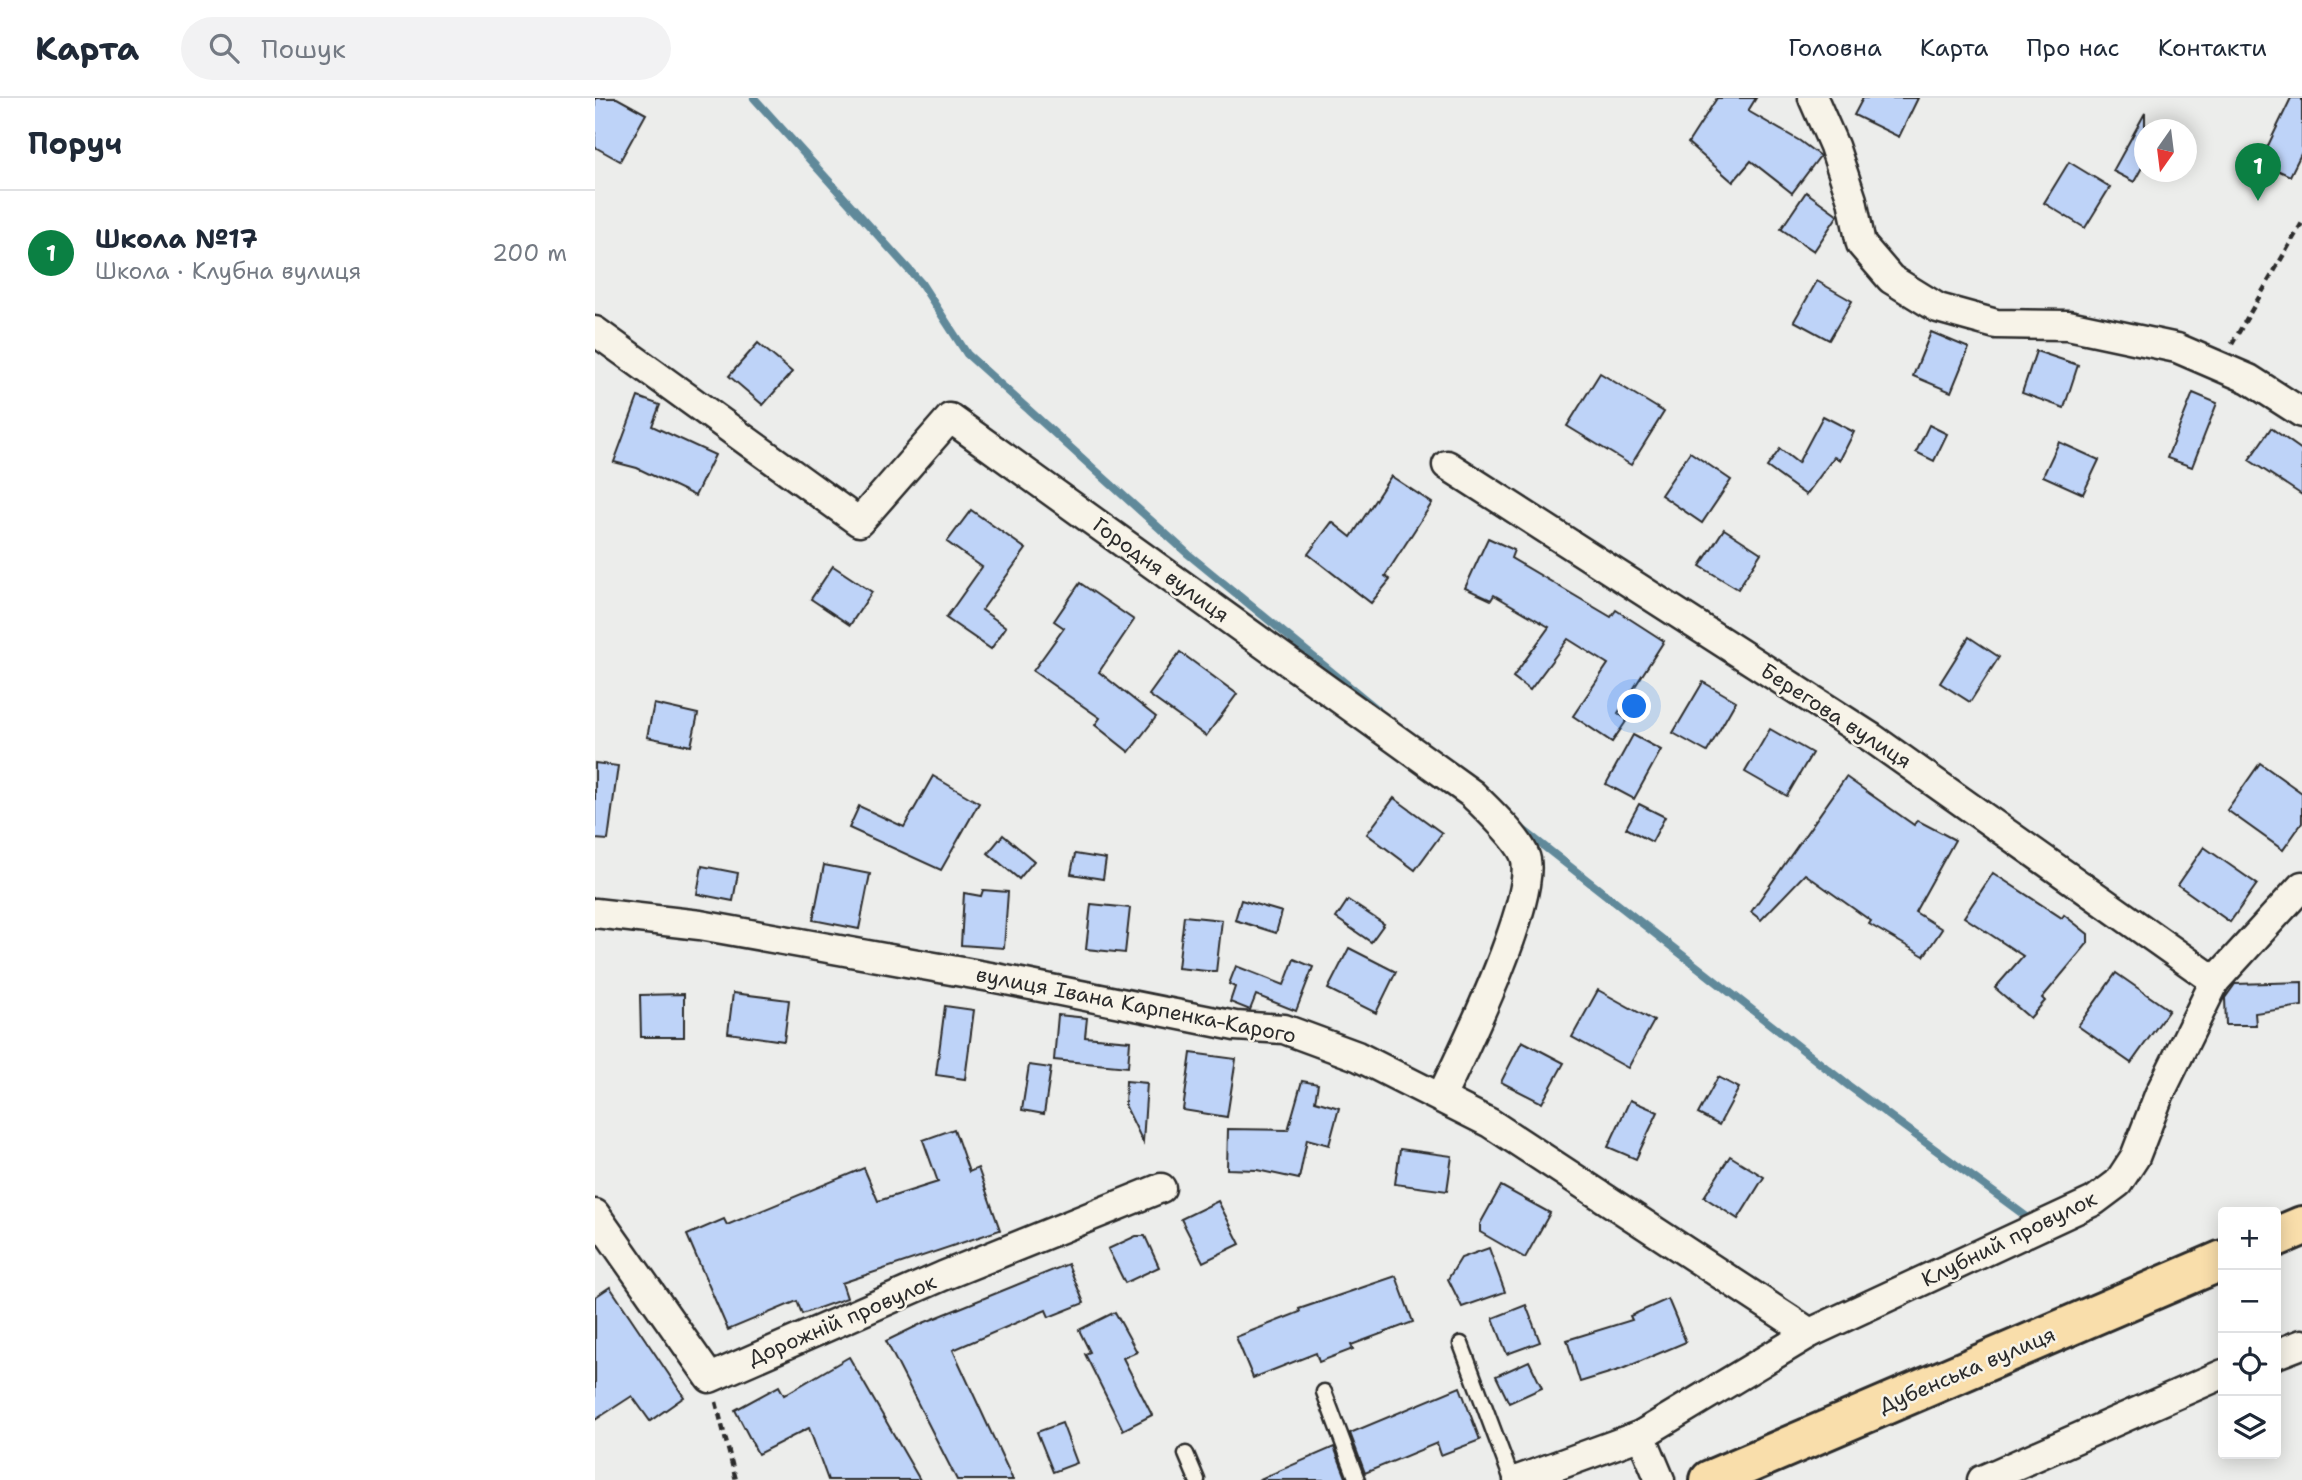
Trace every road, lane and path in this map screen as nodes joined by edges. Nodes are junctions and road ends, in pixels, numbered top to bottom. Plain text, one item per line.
1 (1822, 104) edge
2 (2302, 223) edge
3 (595, 331) edge
4 (2220, 366) junction
5 (2302, 413) edge
6 (1447, 465) dead end
7 (2302, 886) edge
8 (595, 914) edge
9 (2215, 981) junction
10 (1441, 1097) junction
11 (1161, 1188) dead end
12 (595, 1214) edge
13 (2302, 1226) edge
14 (2281, 1235) edge
15 (2218, 1262) edge
16 (1809, 1334) junction
17 (2302, 1343) edge
18 (1461, 1345) dead end
19 (2281, 1352) edge
20 (2218, 1376) edge
21 (710, 1378) junction
22 (1324, 1392) dead end
23 (1641, 1435) junction
24 (1186, 1454) dead end
25 (1750, 1472) edge
26 (736, 1480) edge
27 (1197, 1480) edge
28 (1357, 1480) edge
29 (1513, 1480) edge
30 (1518, 1480) edge
31 (1660, 1480) edge
32 (1710, 1480) edge
33 (1982, 1480) edge

1 - 4 street
2 - 4 path
3 - 10 street, Городня вулиця
4 - 5 street
6 - 9 street, Берегова вулиця
7 - 9 street, Клубний провулок
8 - 10 street, вулиця Івана Карпенка-Карого
9 - 16 street, Клубний провулок
10 - 16 street, вулиця Івана Карпенка-Карого
11 - 21 street, Дорожній провулок
12 - 21 street
13 - 14 main road
15 - 25 main road, Дубенська вулиця
16 - 23 street, Клубний провулок
17 - 19 street
18 - 29 lane
20 - 33 street
21 - 26 path
22 - 28 lane
23 - 30 street, Клубний провулок
23 - 31 street
24 - 27 lane
25 - 32 main road, Дубенська вулиця

